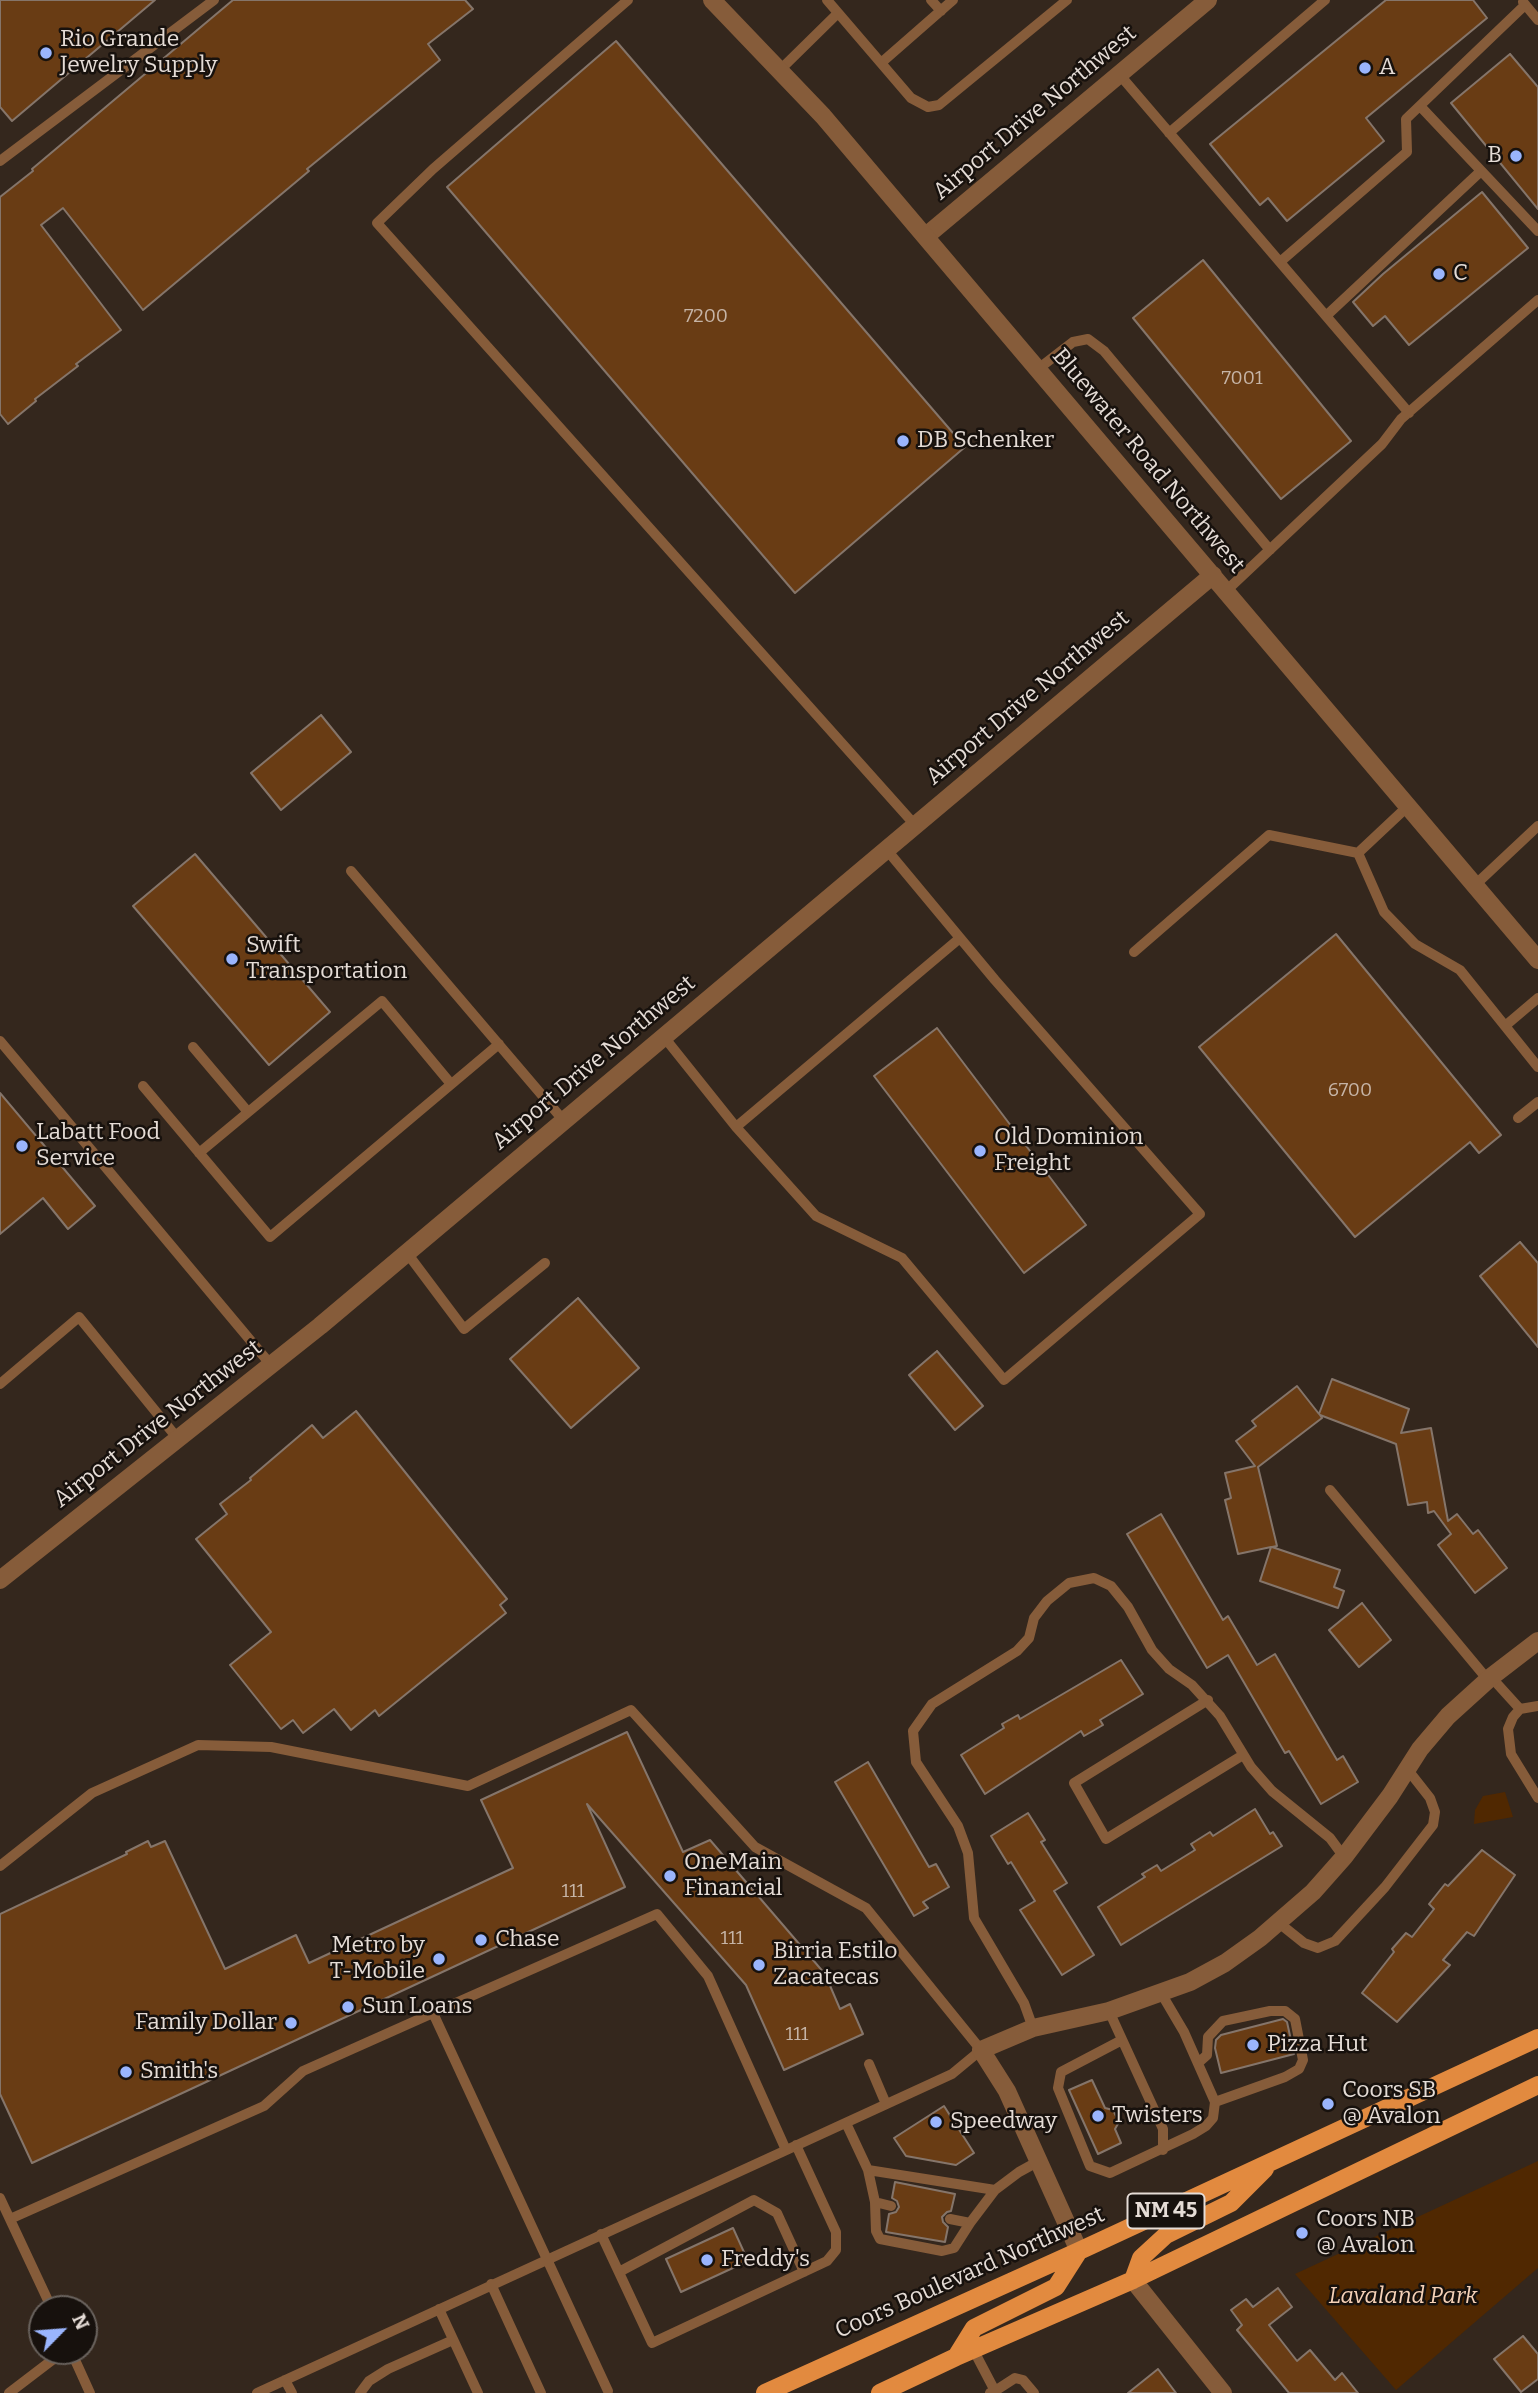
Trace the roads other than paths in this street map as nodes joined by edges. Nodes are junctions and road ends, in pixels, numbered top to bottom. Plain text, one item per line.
1 (214, 0) edge
2 (628, 0) edge
3 (712, 0) edge
4 (827, 0) edge
5 (931, 0) edge
6 (953, 0) edge
7 (1067, 0) edge
8 (1325, 0) edge
9 (1203, 2) edge
10 (1523, 3) edge
11 (940, 11) junction
12 (838, 13) junction
13 (1538, 20) edge
14 (881, 63) junction
15 (779, 70) junction
16 (1119, 74) junction
17 (1420, 106) junction
18 (1169, 133) junction
19 (0, 161) edge
20 (1481, 171) junction
21 (1538, 231) edge
22 (926, 236) junction
23 (1280, 262) junction
24 (1538, 300) edge
25 (1326, 316) junction
26 (1038, 369) junction
27 (1409, 412) junction
28 (1270, 550) junction
29 (1213, 575) junction
30 (1226, 591) junction
31 (1407, 807) junction
32 (915, 825) junction
33 (1538, 826) edge
34 (886, 849) junction
35 (1358, 853) junction
36 (351, 871) dead end
37 (1474, 886) junction
38 (960, 938) junction
39 (1134, 952) dead end
40 (1538, 960) edge
41 (1538, 998) edge
42 (1505, 1026) junction
43 (664, 1037) junction
44 (0, 1041) edge
45 (499, 1044) junction
46 (194, 1046) dead end
47 (1538, 1067) edge
48 (451, 1084) junction
49 (143, 1086) dead end
50 (1538, 1102) edge
51 (248, 1112) junction
52 (1518, 1118) dead end
53 (564, 1121) junction
54 (736, 1128) junction
55 (199, 1153) junction
56 (407, 1253) junction
57 (545, 1263) dead end
58 (271, 1365) junction
59 (0, 1384) edge
60 (178, 1439) junction
61 (1330, 1490) dead end
62 (0, 1580) edge
63 (1538, 1641) edge
64 (1490, 1679) junction
65 (1208, 1700) junction
66 (1538, 1706) edge
67 (1520, 1709) junction
68 (1244, 1755) junction
69 (1408, 1770) junction
70 (1538, 1798) edge
71 (1344, 1857) junction
72 (0, 1866) edge
73 (1279, 1923) junction
74 (1161, 1993) junction
75 (1109, 2011) junction
76 (433, 2013) junction
77 (1033, 2028) junction
78 (1538, 2038) edge
79 (1122, 2040) junction
80 (981, 2050) junction
81 (1198, 2063) junction
82 (869, 2064) dead end
83 (1538, 2085) edge
84 (1215, 2102) junction
85 (886, 2104) junction
86 (846, 2123) junction
87 (791, 2148) junction
88 (1163, 2150) junction
89 (1040, 2161) junction
90 (1272, 2161) junction
91 (868, 2170) junction
92 (995, 2190) junction
93 (0, 2198) edge
94 (875, 2202) junction
95 (891, 2206) dead end
96 (5, 2214) edge
97 (950, 2219) dead end
98 (970, 2223) junction
99 (601, 2234) junction
100 (1079, 2251) junction
101 (548, 2258) junction
102 (619, 2272) junction
103 (804, 2272) junction
104 (1133, 2280) junction
105 (491, 2284) junction
106 (45, 2295) edge
107 (439, 2309) junction
108 (453, 2340) junction
109 (973, 2349) junction
110 (956, 2357) junction
111 (46, 2365) edge
112 (77, 2365) edge
113 (285, 2380) junction
114 (608, 2392) edge
115 (993, 2392) edge
116 (9, 2393) edge
117 (90, 2393) edge
118 (257, 2393) edge
119 (292, 2393) edge
120 (360, 2393) edge
121 (478, 2393) edge
122 (541, 2393) edge
123 (765, 2393) edge
124 (880, 2393) edge
125 (1034, 2393) edge
126 (1223, 2393) edge

1 - 19 lane
2 - 32 lane
3 - 15 street, Bluewater Road Northwest
4 - 12 lane
5 - 11 lane
6 - 11 lane
7 - 14 lane
8 - 18 lane
9 - 16 street, Airport Drive Northwest
10 - 13 lane
10 - 17 lane
11 - 14 lane
12 - 14 lane
12 - 15 lane
15 - 22 street, Bluewater Road Northwest
16 - 18 lane
16 - 22 street, Airport Drive Northwest
17 - 20 lane
17 - 23 lane
18 - 23 lane
20 - 21 lane
20 - 25 lane
22 - 26 street, Bluewater Road Northwest
23 - 25 lane
24 - 27 lane
25 - 27 lane
26 - 28 lane
26 - 29 street, Bluewater Road Northwest
27 - 28 lane
28 - 30 lane
29 - 30 street, Bluewater Road Northwest
29 - 32 street, Airport Drive Northwest
30 - 31 street, Bluewater Road Northwest
31 - 35 lane
31 - 37 street, Bluewater Road Northwest
32 - 34 street, Airport Drive Northwest
33 - 37 lane
34 - 38 lane
34 - 43 street, Airport Drive Northwest
35 - 39 lane
35 - 42 lane
36 - 45 lane
37 - 40 street, Bluewater Road Northwest
38 - 54 lane
38 - 54 lane
41 - 42 lane
42 - 47 lane
43 - 53 street, Airport Drive Northwest
43 - 54 lane
44 - 58 lane
45 - 48 lane
45 - 53 lane
46 - 51 lane
48 - 51 lane
48 - 55 lane
49 - 55 lane
50 - 52 lane
51 - 55 lane
53 - 56 street, Airport Drive Northwest
56 - 57 lane
56 - 58 street, Airport Drive Northwest
58 - 60 street, Airport Drive Northwest
59 - 60 lane
60 - 62 street, Airport Drive Northwest
61 - 64 lane
63 - 64 street
64 - 67 lane
64 - 69 street
65 - 68 lane
65 - 68 lane
65 - 77 lane
66 - 67 lane
67 - 70 lane
68 - 71 lane
69 - 71 street
69 - 73 lane
71 - 73 street
72 - 80 lane
73 - 74 street
74 - 75 street
74 - 81 lane
75 - 77 street
75 - 79 lane
76 - 87 lane
76 - 96 lane
76 - 101 lane
77 - 80 street
78 - 90 main road, Coors Boulevard Northwest / NM 45
79 - 88 lane
79 - 88 lane
80 - 85 lane
80 - 89 street
81 - 84 lane
81 - 84 lane
82 - 85 lane
83 - 104 main road, NM 45
84 - 88 lane
85 - 86 lane
86 - 87 lane
86 - 91 lane
87 - 99 lane
87 - 103 lane
89 - 92 lane
89 - 100 street
90 - 100 main road, Coors Boulevard Northwest / NM 45
90 - 104 main road
91 - 92 lane
91 - 94 lane
92 - 98 lane
93 - 96 lane
94 - 95 lane
94 - 98 lane
96 - 106 lane
97 - 98 lane
99 - 101 lane
99 - 102 lane
100 - 110 main road
100 - 123 main road, Coors Boulevard Northwest / NM 45
101 - 105 lane
101 - 114 lane
102 - 103 lane
102 - 103 lane
104 - 109 main road, NM 45
104 - 126 street
105 - 107 lane
105 - 122 lane
107 - 108 lane
107 - 113 lane
108 - 120 lane
108 - 121 lane
109 - 110 main road, NM 45
109 - 115 lane
110 - 124 main road, NM 45
111 - 116 lane
112 - 117 lane
113 - 118 lane
113 - 119 lane
115 - 125 lane

